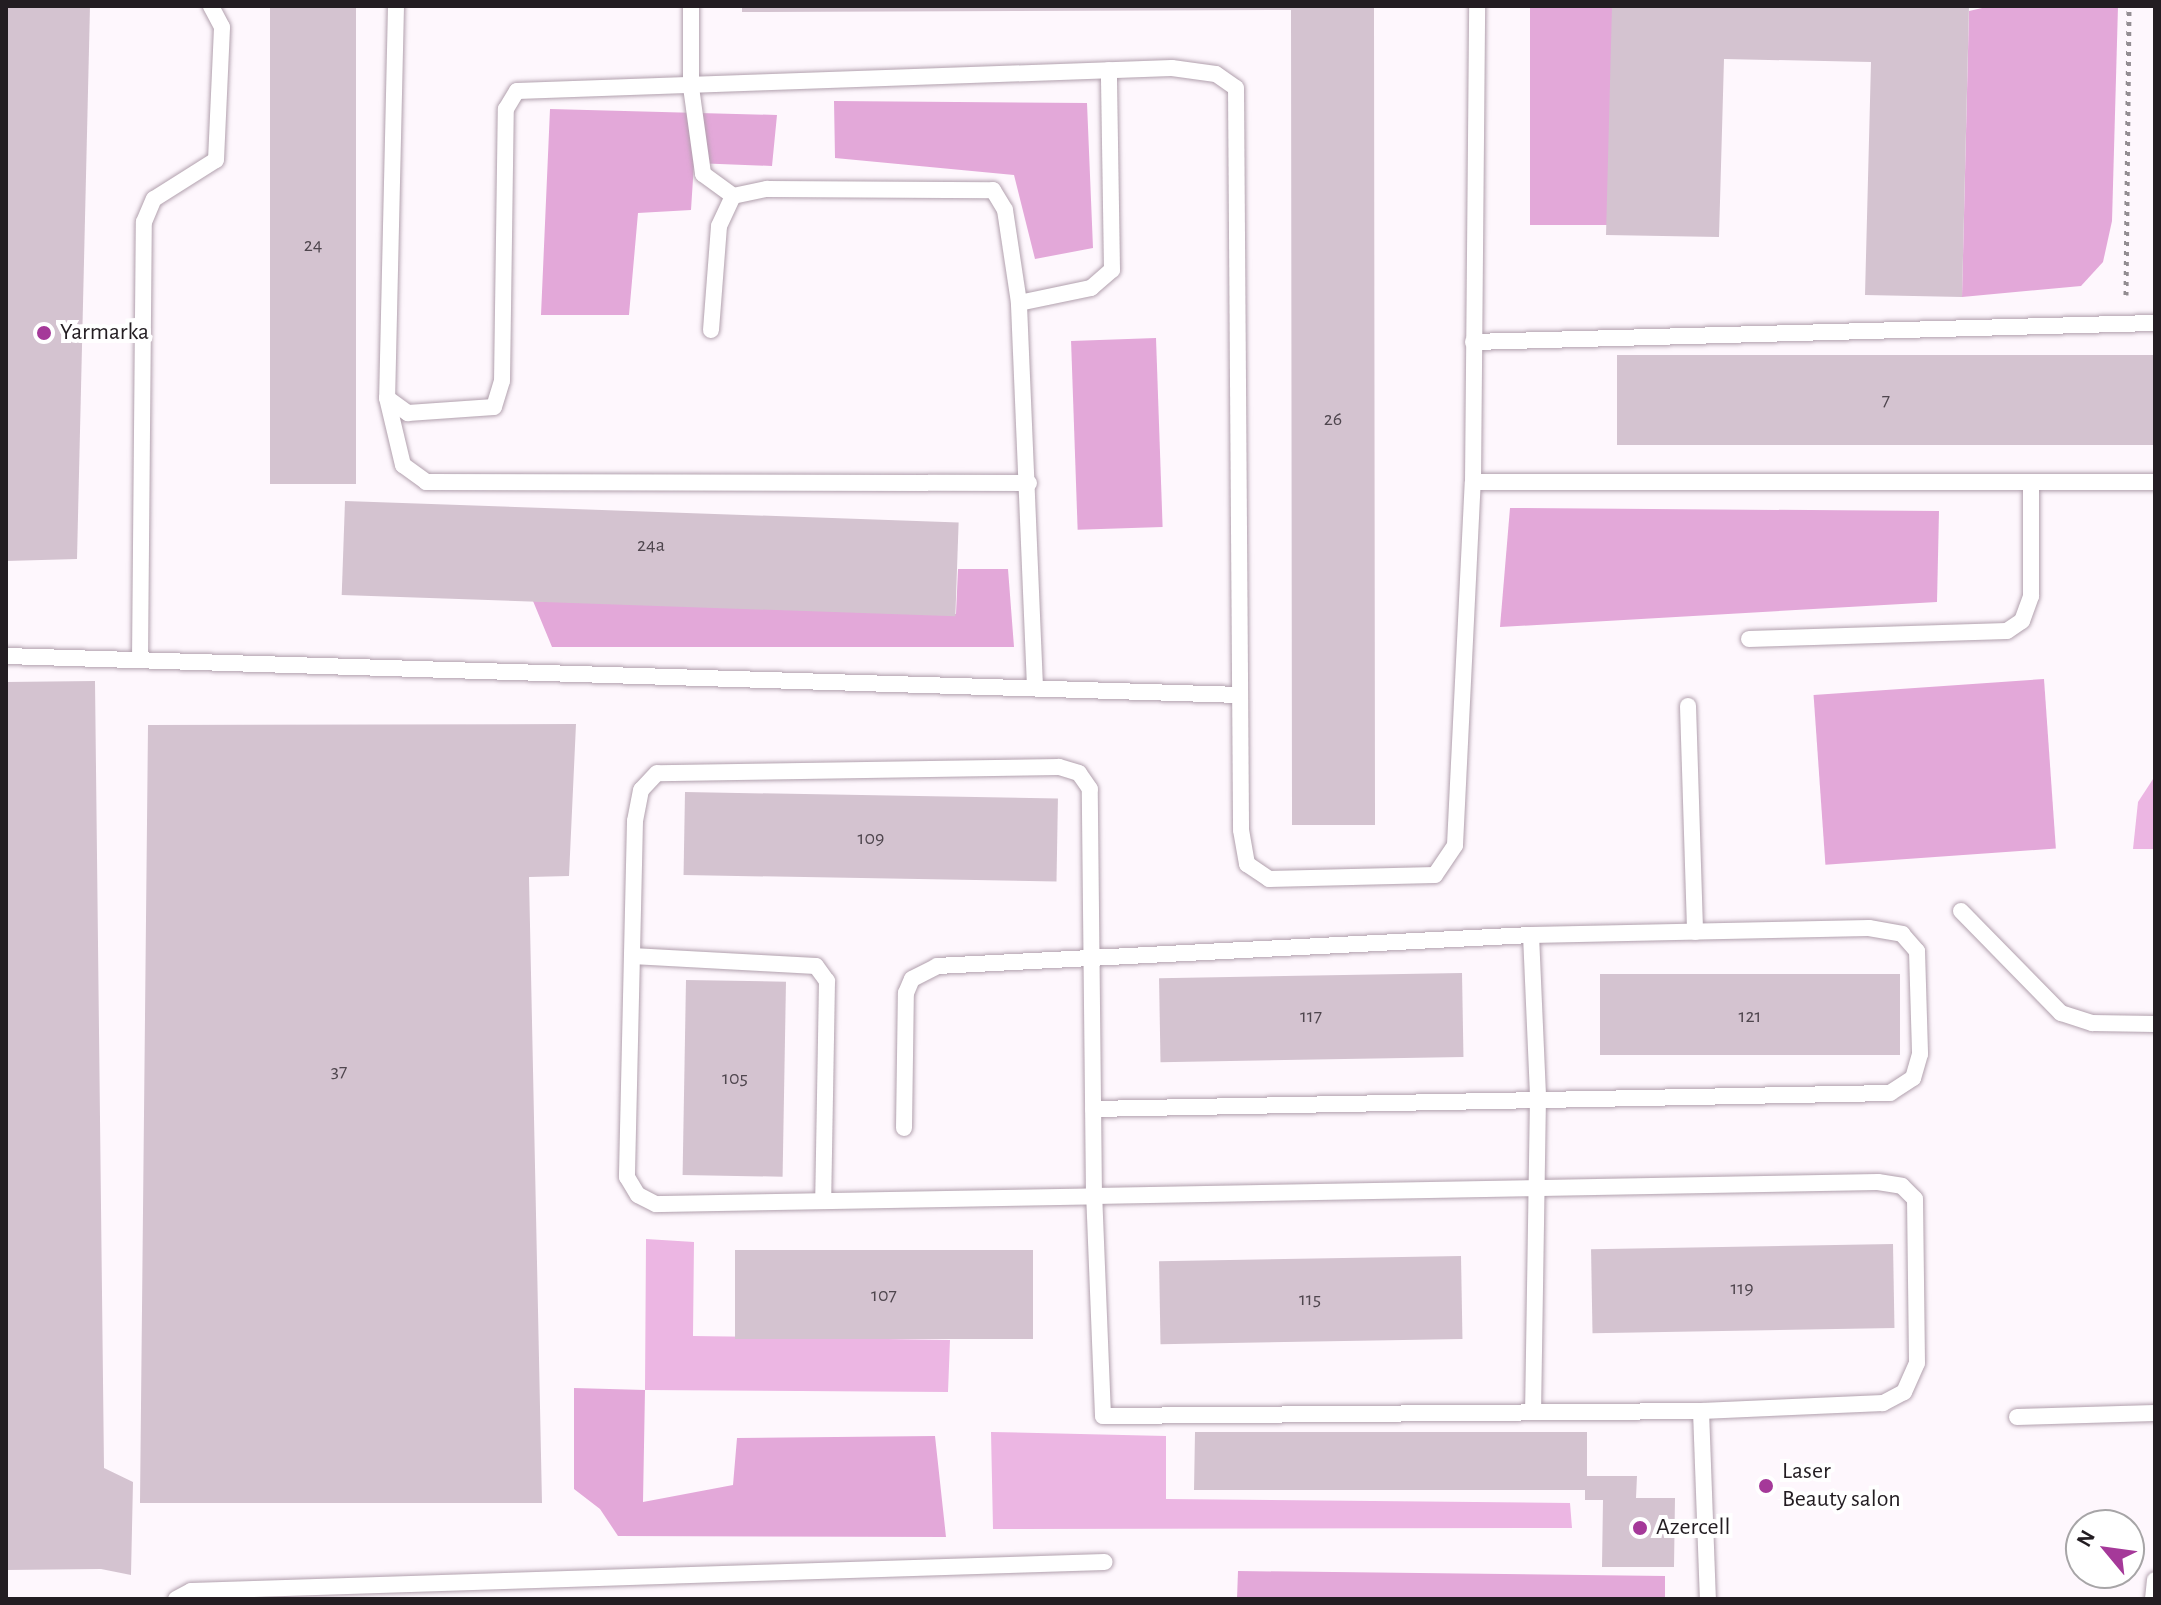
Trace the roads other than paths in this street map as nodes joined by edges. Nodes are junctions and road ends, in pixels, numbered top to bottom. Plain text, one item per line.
1 (211, 6) edge
2 (396, 6) edge
3 (691, 6) edge
4 (1477, 6) edge
5 (1109, 70) junction
6 (691, 87) junction
7 (733, 196) junction
8 (1019, 303) junction
9 (2155, 323) edge
10 (711, 330) dead end
11 (1473, 342) junction
12 (387, 398) junction
13 (1473, 482) junction
14 (2031, 482) junction
15 (2155, 482) edge
16 (1029, 483) junction
17 (1749, 639) dead end
18 (6, 656) edge
19 (140, 660) junction
20 (1035, 687) junction
21 (1240, 695) junction
22 (1688, 706) dead end
23 (1961, 911) dead end
24 (1695, 932) junction
25 (1531, 935) junction
26 (1092, 955) junction
27 (632, 956) junction
28 (2155, 1024) edge
29 (1538, 1097) junction
30 (1093, 1109) junction
31 (904, 1128) dead end
32 (1536, 1188) junction
33 (1094, 1196) junction
34 (823, 1201) junction
35 (1701, 1411) junction
36 (1533, 1412) junction
37 (2155, 1413) edge
38 (2017, 1417) dead end
39 (1105, 1562) dead end
40 (2155, 1580) edge
41 (176, 1599) edge
42 (1708, 1599) edge
43 (2153, 1599) edge

1 - 19 lane
2 - 12 lane
3 - 6 lane
4 - 11 lane
5 - 6 lane
5 - 8 lane
5 - 21 lane
6 - 7 lane
6 - 12 lane
7 - 8 lane
7 - 10 lane
8 - 16 lane
9 - 11 lane
11 - 13 lane
12 - 16 lane
13 - 14 lane
13 - 21 lane
14 - 15 lane
14 - 17 lane
16 - 20 lane
18 - 19 lane
19 - 20 lane
20 - 21 lane
22 - 24 lane
23 - 28 lane
24 - 25 lane
24 - 29 lane
25 - 26 lane
25 - 29 lane
26 - 27 lane
26 - 30 lane
26 - 31 lane
27 - 34 lane
27 - 34 lane
29 - 30 lane
29 - 32 lane
30 - 33 lane
32 - 33 lane
32 - 35 lane
32 - 36 lane
33 - 34 lane
33 - 36 lane
35 - 36 lane
35 - 42 lane
37 - 38 lane
39 - 41 lane
40 - 43 lane

